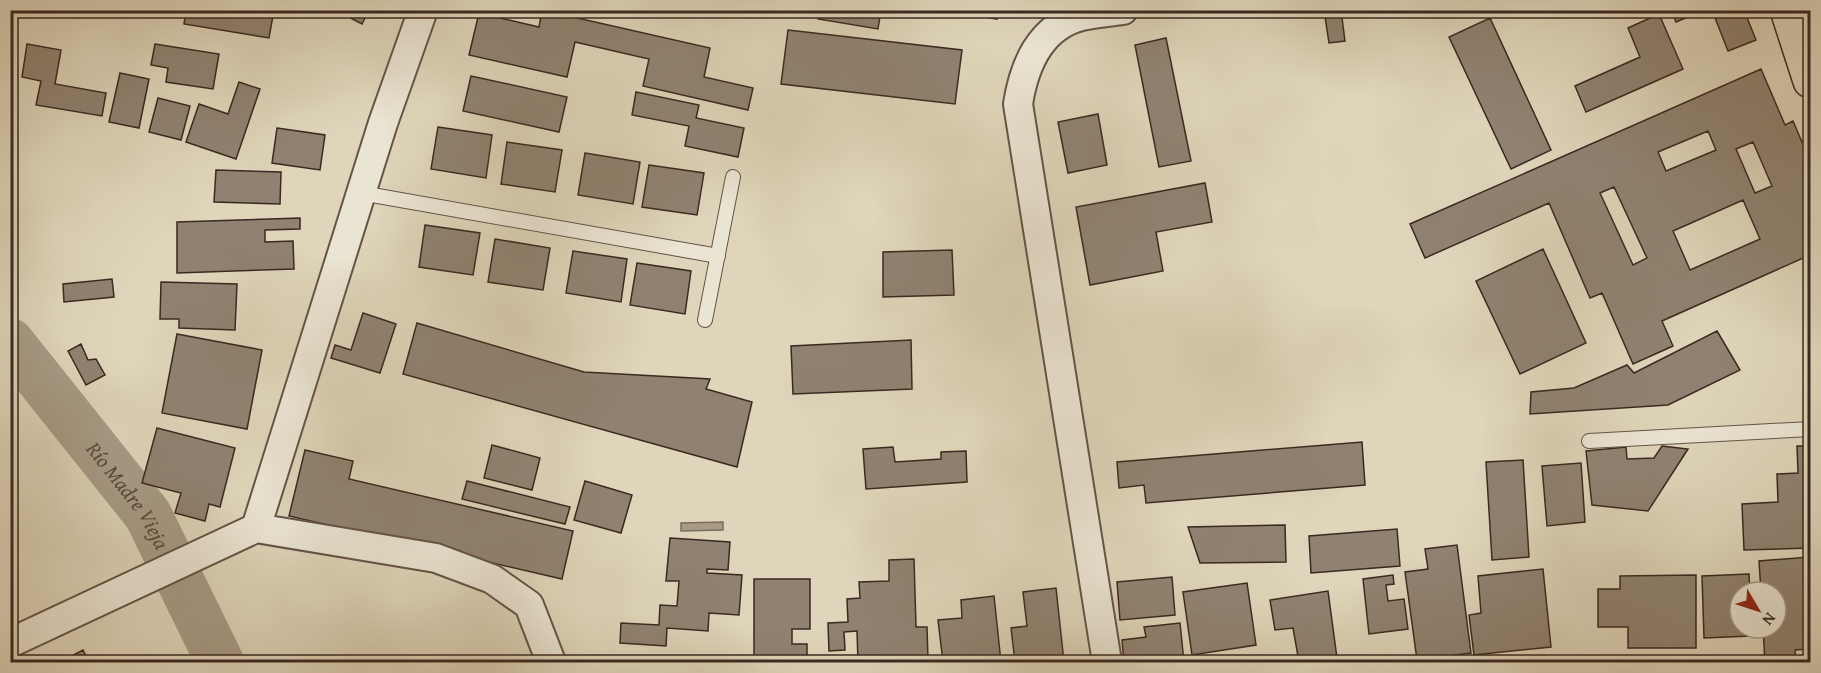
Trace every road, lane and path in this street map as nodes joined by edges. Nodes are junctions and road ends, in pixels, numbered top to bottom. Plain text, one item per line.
1 (423, 10) edge
2 (1123, 10) edge
3 (1787, 10) edge
4 (1810, 81) edge
5 (733, 177) dead end
6 (361, 194) junction
7 (718, 256) junction
8 (705, 321) dead end
9 (1810, 429) edge
10 (1589, 441) dead end
11 (256, 528) junction
12 (10, 643) edge
13 (551, 663) edge
14 (1107, 663) edge

1 - 6 street
2 - 14 street
3 - 4 main road
5 - 7 lane
6 - 7 lane
6 - 11 street
7 - 8 lane
9 - 10 lane
11 - 12 street
11 - 13 street

